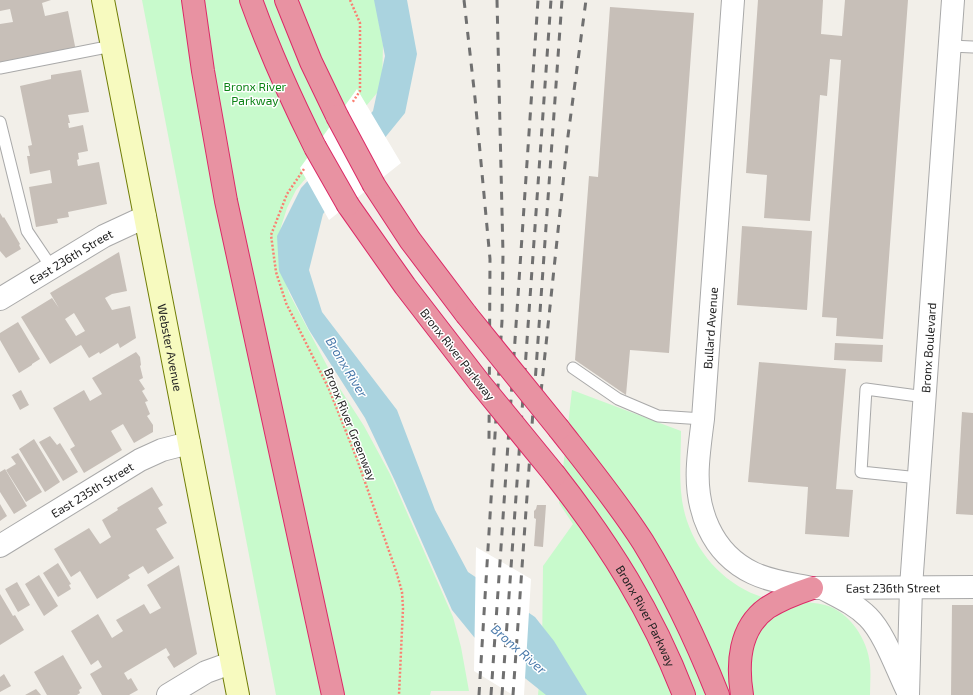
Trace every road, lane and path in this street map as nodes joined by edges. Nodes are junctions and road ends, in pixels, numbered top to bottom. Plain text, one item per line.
1 (103, 0) edge
2 (193, 0) edge
3 (251, 0) edge
4 (286, 0) edge
5 (350, 0) edge
6 (733, 0) edge
7 (953, 0) edge
8 (112, 46) junction
9 (950, 46) junction
10 (973, 47) edge
11 (0, 68) edge
12 (344, 111) junction
13 (0, 122) edge
14 (305, 168) dead end
15 (145, 217) junction
16 (52, 268) junction
17 (0, 299) edge
18 (572, 368) dead end
19 (924, 397) junction
20 (703, 419) junction
21 (189, 443) junction
22 (919, 478) junction
23 (0, 546) edge
24 (973, 586) edge
25 (911, 587) junction
26 (817, 588) junction
27 (231, 663) junction
28 (908, 694) edge
29 (168, 695) edge
30 (238, 695) edge
31 (333, 695) edge
32 (399, 695) edge
33 (684, 695) edge
34 (718, 695) edge
35 (742, 695) edge

1 - 8 main road, Webster Avenue
2 - 31 highway
3 - 33 highway, Bronx River Parkway, bridge
4 - 12 highway
5 - 12 path
6 - 20 street, Bullard Avenue
7 - 9 street, Bronx Boulevard
8 - 11 lane
8 - 15 main road, Webster Avenue
9 - 10 lane
9 - 19 street, Bronx Boulevard
12 - 34 highway, bridge
13 - 16 lane
14 - 32 path, Bronx River Greenway
15 - 16 street, East 236th Street
15 - 21 main road, Webster Avenue
16 - 17 street, East 236th Street
18 - 20 lane
19 - 22 street, Bronx Boulevard
19 - 22 lane
20 - 26 street, Bullard Avenue
21 - 23 street, East 235th Street
21 - 27 main road, Webster Avenue
22 - 25 street, Bronx Boulevard
24 - 25 street, East 236th Street
25 - 26 street, East 236th Street
25 - 28 street, Bronx Boulevard
26 - 28 street
26 - 35 highway
27 - 29 street
27 - 30 main road, Webster Avenue

